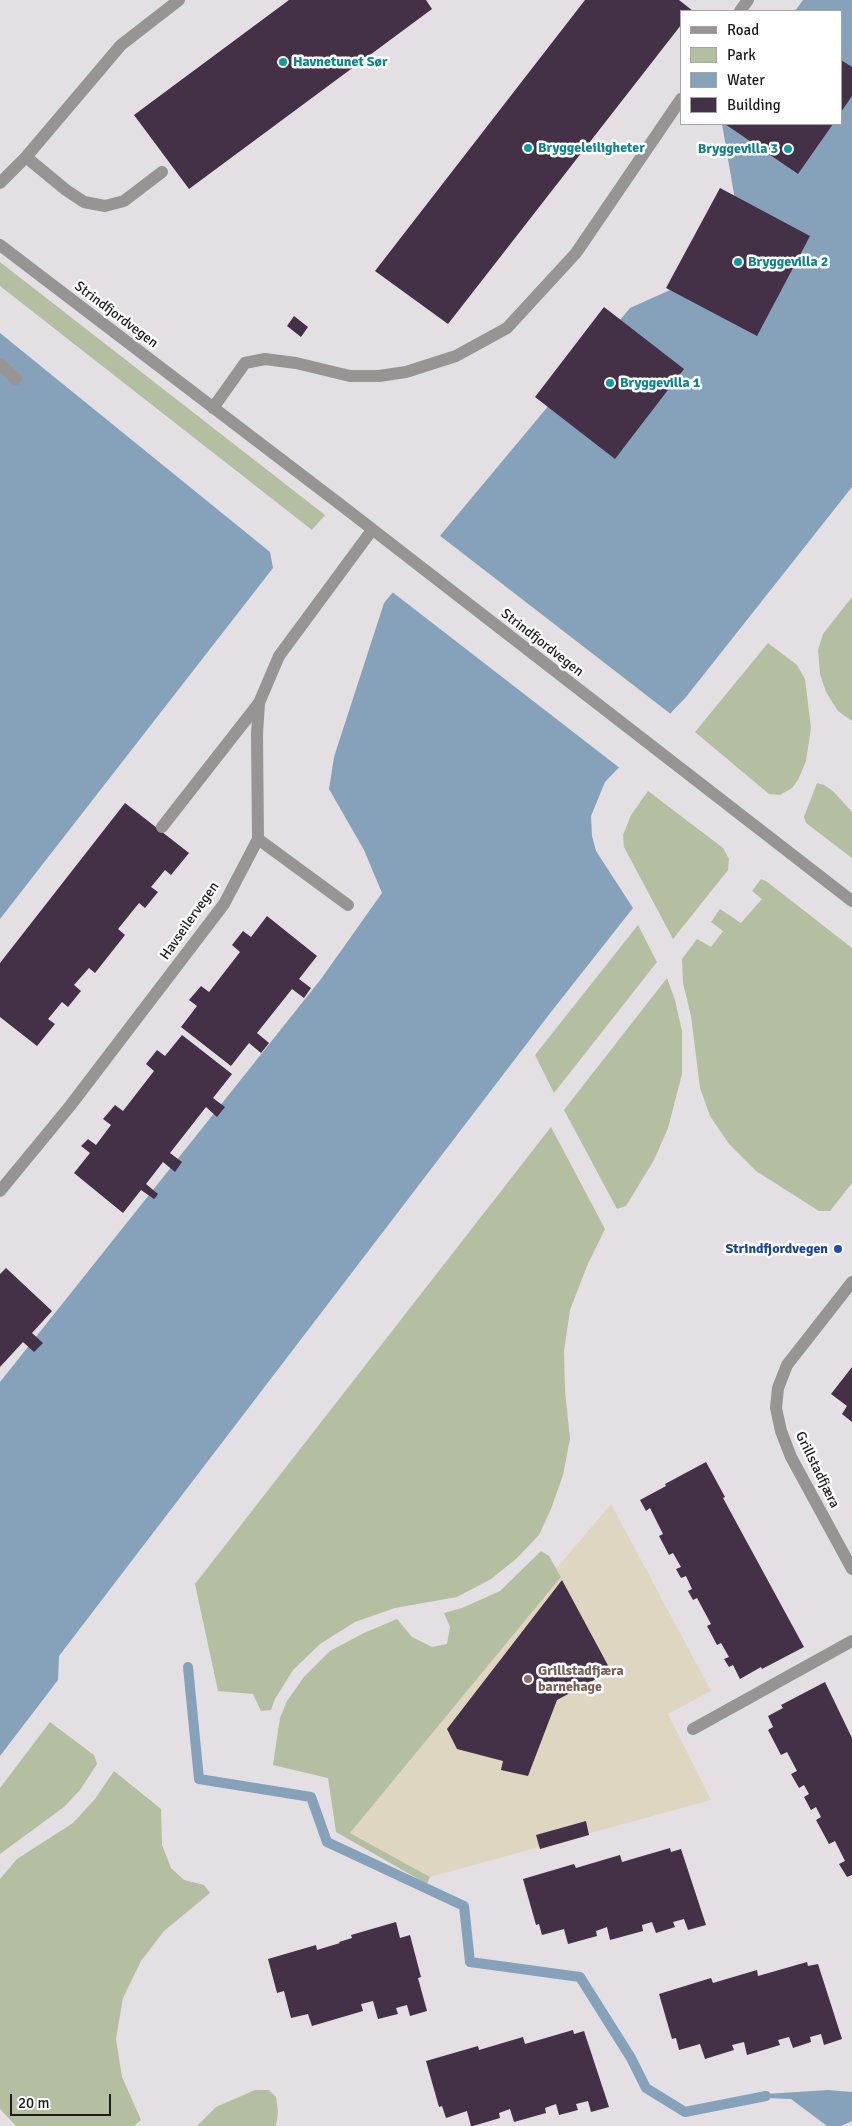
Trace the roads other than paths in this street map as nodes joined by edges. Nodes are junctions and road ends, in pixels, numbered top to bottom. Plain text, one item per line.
1 (179, 0) edge
2 (680, 100) edge
3 (26, 158) junction
4 (162, 172) dead end
5 (0, 184) edge
6 (0, 245) edge
7 (0, 364) edge
8 (16, 379) dead end
9 (213, 408) junction
10 (372, 530) junction
11 (259, 703) junction
12 (162, 827) dead end
13 (258, 839) junction
14 (852, 901) edge
15 (348, 905) dead end
16 (0, 1191) edge
17 (852, 1282) edge
18 (852, 1570) edge
19 (852, 1641) edge
20 (693, 1729) dead end

1 - 3 street
2 - 9 street
3 - 4 street
3 - 5 street
6 - 9 street, Strindfjordvegen
7 - 8 street
9 - 10 street, Strindfjordvegen
10 - 11 street, Havseilervegen
10 - 14 street, Strindfjordvegen
11 - 12 street
11 - 13 street, Havseilervegen
13 - 15 street
13 - 16 street, Havseilervegen
17 - 18 street, Grillstadfjæra
19 - 20 street

